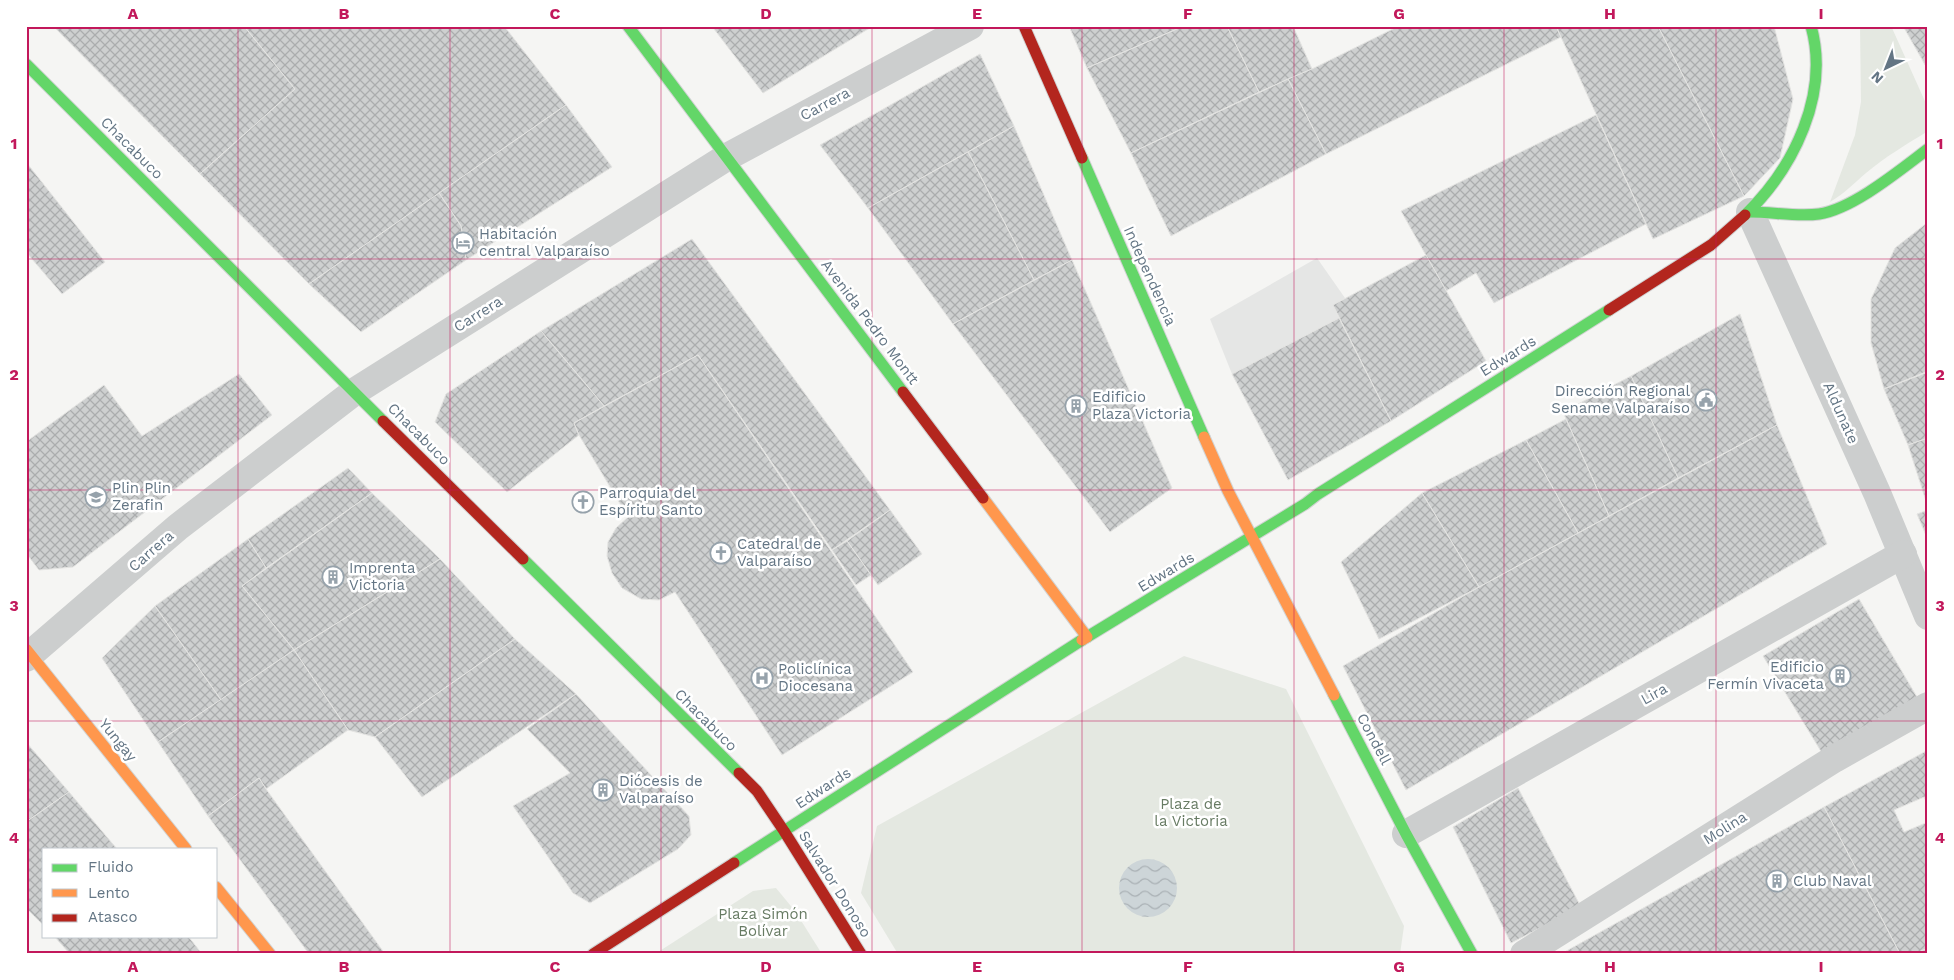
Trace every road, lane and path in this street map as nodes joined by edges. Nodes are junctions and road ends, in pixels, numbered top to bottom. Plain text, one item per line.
1 (628, 26) edge
2 (970, 26) edge
3 (1024, 26) edge
4 (1811, 26) edge
5 (26, 64) edge
6 (1928, 149) edge
7 (727, 157) junction
8 (1750, 212) junction
9 (354, 392) junction
10 (1251, 537) junction
11 (1903, 554) junction
12 (1928, 616) edge
13 (1088, 637) junction
14 (28, 654) edge
15 (1928, 706) edge
16 (784, 831) junction
17 (1406, 834) junction
18 (185, 848) edge
19 (218, 889) edge
20 (270, 954) edge
21 (594, 954) edge
22 (861, 954) edge
23 (1472, 954) edge
24 (1524, 954) edge

1 - 7 main road, Avenida Pedro Montt
2 - 7 street, Carrera
3 - 10 main road, Independencia
4 - 8 main road, Edwards
5 - 9 main road, Chacabuco
6 - 8 main road
7 - 9 street, Carrera
7 - 13 main road, Avenida Pedro Montt
8 - 10 main road, Edwards
8 - 11 street, Aldunate
9 - 14 street, Carrera
9 - 16 main road, Chacabuco
10 - 13 main road, Edwards
10 - 17 main road, Condell
11 - 12 street, Aldunate
11 - 17 street, Lira
13 - 16 main road, Edwards
14 - 18 main road, Yungay
15 - 24 street, Molina
16 - 21 main road, Edwards
16 - 22 main road, Salvador Donoso
17 - 23 main road, Condell
19 - 20 main road

